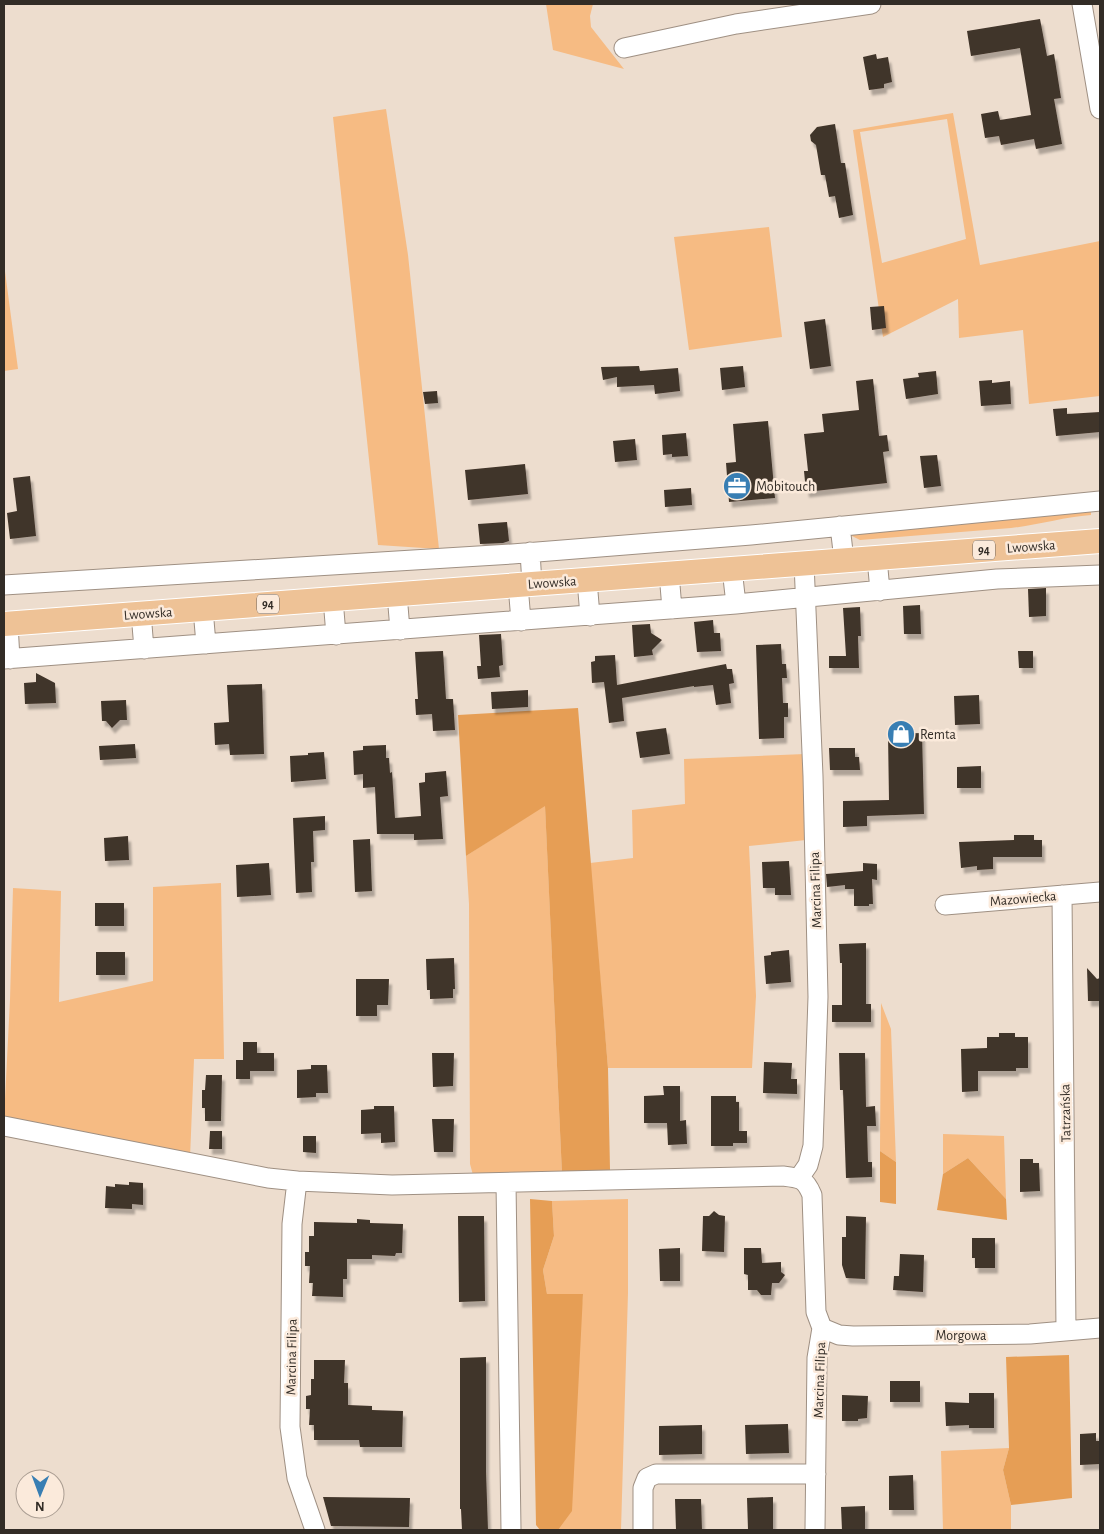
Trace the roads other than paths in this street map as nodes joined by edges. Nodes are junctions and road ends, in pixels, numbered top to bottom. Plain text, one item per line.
1 (871, 4) edge
2 (1082, 4) edge
3 (624, 48) dead end
4 (1100, 109) edge
5 (1100, 501) edge
6 (840, 526) junction
7 (1100, 541) edge
8 (530, 552) junction
9 (944, 553) junction
10 (877, 558) junction
11 (844, 560) junction
12 (804, 563) junction
13 (732, 569) junction
14 (669, 573) junction
15 (1100, 574) edge
16 (587, 580) junction
17 (525, 584) junction
18 (947, 584) junction
19 (4, 585) edge
20 (880, 591) junction
21 (397, 594) junction
22 (806, 598) junction
23 (333, 599) junction
24 (736, 604) junction
25 (203, 609) junction
26 (672, 609) junction
27 (141, 613) junction
28 (590, 616) junction
29 (521, 621) junction
30 (6, 624) edge
31 (400, 630) junction
32 (336, 635) junction
33 (206, 644) junction
34 (144, 649) junction
35 (7, 659) edge
36 (1100, 892) edge
37 (1062, 895) junction
38 (945, 905) dead end
39 (4, 1126) edge
40 (799, 1178) junction
41 (297, 1182) junction
42 (506, 1183) junction
43 (822, 1328) junction
44 (1100, 1328) edge
45 (1066, 1331) junction
46 (816, 1474) junction
47 (315, 1530) edge
48 (511, 1530) edge
49 (643, 1530) edge
50 (815, 1530) edge

1 - 3 street
2 - 4 street
5 - 6 street
6 - 8 street
6 - 11 street
7 - 9 main road, Lwowska / 94
8 - 17 street
8 - 19 street
9 - 10 main road, Lwowska / 94
9 - 18 street
10 - 11 main road, Lwowska / 94
10 - 20 street
11 - 12 main road, Lwowska / 94
12 - 13 main road, Lwowska / 94
12 - 22 street, Marcina Filipa
13 - 14 main road, Lwowska / 94
13 - 24 street
14 - 16 main road, Lwowska / 94
14 - 26 street
15 - 18 street
16 - 17 main road, Lwowska / 94
16 - 28 street
17 - 21 main road, Lwowska / 94
17 - 29 street
18 - 20 street
20 - 22 street
21 - 23 main road, Lwowska / 94
21 - 31 street
22 - 24 street
22 - 40 street, Marcina Filipa
23 - 25 main road, Lwowska / 94
23 - 32 street
24 - 26 street
25 - 27 main road, Lwowska / 94
25 - 33 street
26 - 28 street
27 - 30 main road, Lwowska / 94
27 - 34 street
28 - 29 street
29 - 31 street
30 - 35 street
31 - 32 street
32 - 33 street
33 - 34 street
34 - 35 street
36 - 37 street, Mazowiecka
37 - 38 street, Mazowiecka
37 - 45 street, Tatrzańska
39 - 41 street
40 - 42 street
40 - 43 street, Marcina Filipa
41 - 42 street
41 - 47 street, Marcina Filipa
42 - 48 street
43 - 45 street, Morgowa
43 - 46 street, Marcina Filipa
44 - 45 street, Morgowa
46 - 49 street
46 - 50 street, Marcina Filipa

